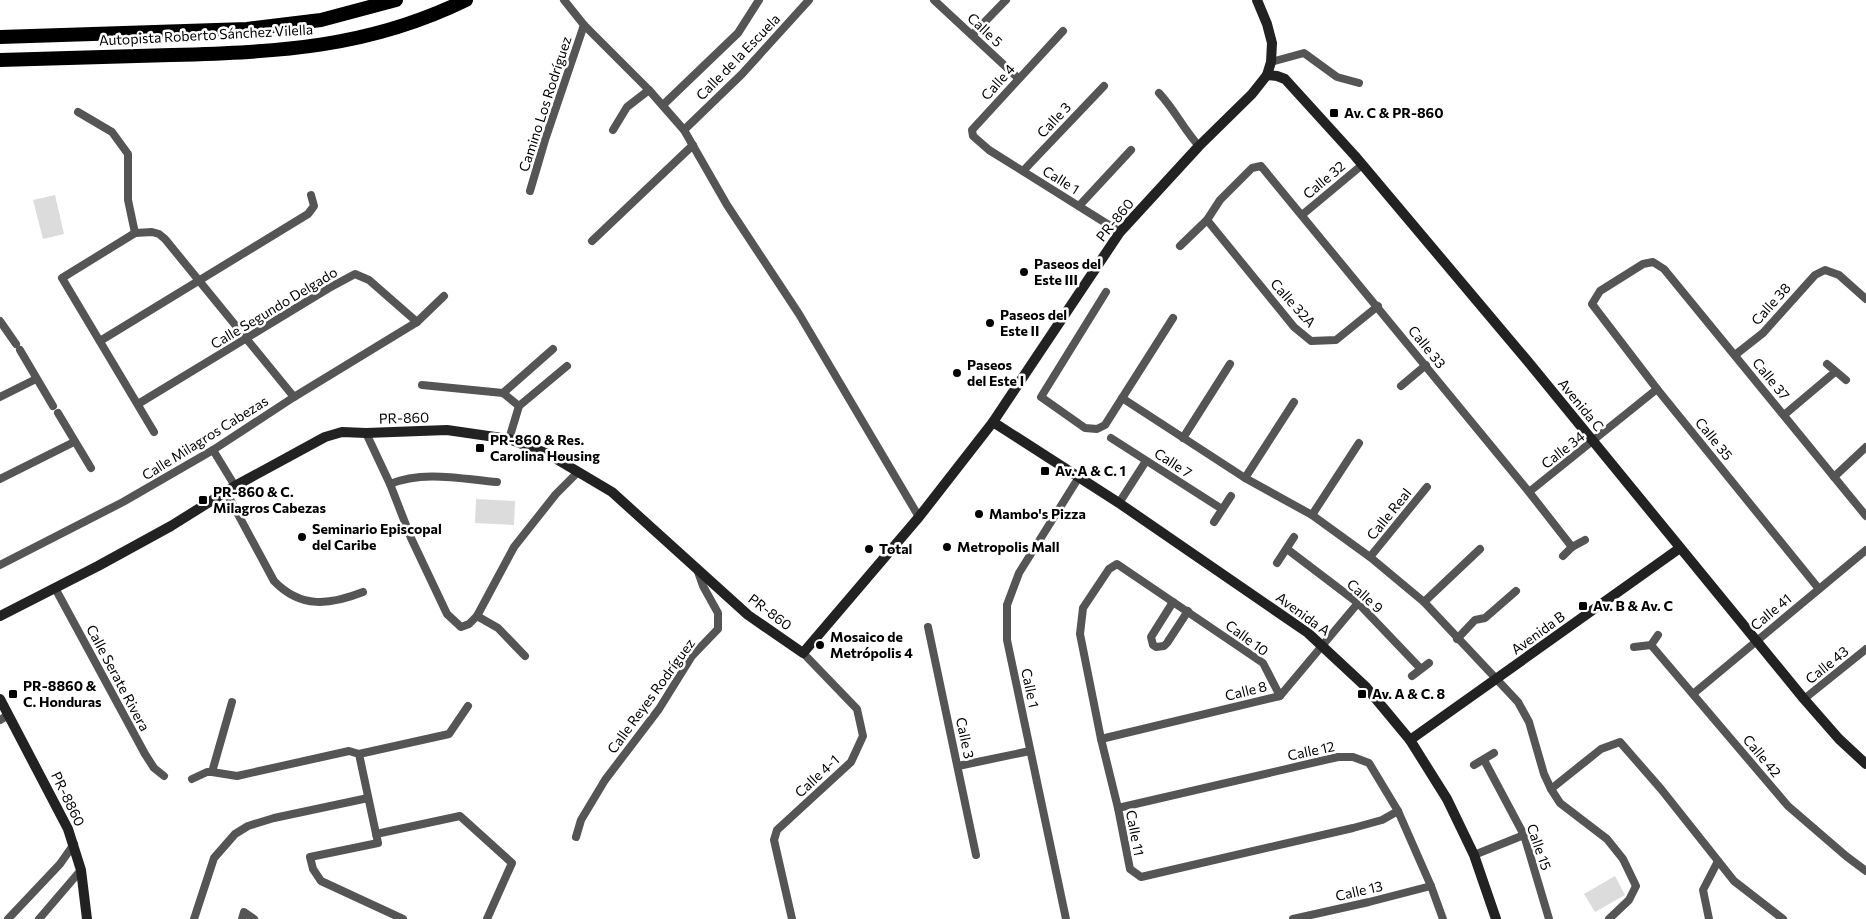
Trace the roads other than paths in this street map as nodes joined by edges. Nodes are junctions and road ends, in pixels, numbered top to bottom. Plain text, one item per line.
1 (396, 0) edge
2 (466, 0) edge
3 (564, 0) edge
4 (760, 0) edge
5 (809, 0) edge
6 (934, 0) edge
7 (1006, 0) edge
8 (1257, 0) edge
9 (584, 25) junction
10 (1063, 31) dead end
11 (972, 35) junction
12 (0, 37) edge
13 (0, 60) edge
14 (1271, 62) junction
15 (1267, 75) junction
16 (1018, 78) junction
17 (1359, 83) dead end
18 (1104, 86) dead end
19 (649, 90) junction
20 (1159, 93) dead end
21 (662, 105) junction
22 (78, 112) dead end
23 (613, 130) dead end
24 (684, 130) junction
25 (693, 145) junction
26 (1199, 146) junction
27 (989, 150) joint
28 (1131, 150) dead end
29 (1362, 164) junction
30 (1024, 171) junction
31 (530, 191) dead end
32 (311, 195) dead end
33 (1079, 206) junction
34 (1302, 214) junction
35 (1207, 220) junction
36 (1120, 232) junction
37 (135, 233) junction
38 (592, 241) dead end
39 (1180, 246) dead end
40 (1653, 262) joint
41 (198, 281) junction
42 (1106, 292) dead end
43 (444, 296) dead end
44 (1866, 299) edge
45 (1378, 306) junction
46 (1173, 318) dead end
47 (0, 321) edge
48 (417, 322) junction
49 (245, 339) junction
50 (100, 341) junction
51 (553, 349) dead end
52 (1735, 355) junction
53 (1230, 364) dead end
54 (1827, 364) dead end
55 (1426, 365) junction
56 (567, 366) dead end
57 (1835, 372) junction
58 (36, 379) junction
59 (1846, 380) dead end
60 (422, 384) dead end
61 (1401, 386) dead end
62 (1657, 389) junction
63 (503, 393) junction
64 (0, 397) edge
65 (294, 398) junction
66 (1122, 398) junction
67 (1294, 402) dead end
68 (138, 404) junction
69 (53, 406) dead end
70 (519, 406) junction
71 (58, 413) dead end
72 (1784, 415) junction
73 (993, 422) junction
74 (154, 432) dead end
75 (366, 434) junction
76 (1111, 438) dead end
77 (1183, 438) junction
78 (509, 439) junction
79 (74, 442) junction
80 (1593, 442) junction
81 (1360, 443) dead end
82 (1866, 447) edge
83 (213, 450) junction
84 (1146, 460) junction
85 (91, 468) dead end
86 (578, 472) junction
87 (1079, 477) junction
88 (1834, 477) junction
89 (1245, 478) junction
90 (0, 479) edge
91 (496, 482) dead end
92 (390, 484) junction
93 (1427, 487) dead end
94 (231, 489) junction
95 (1529, 492) junction
96 (1231, 496) dead end
97 (1119, 503) junction
98 (1222, 509) junction
99 (1312, 515) junction
100 (1866, 516) edge
101 (919, 517) junction
102 (1214, 522) dead end
103 (1294, 537) dead end
104 (1585, 540) dead end
105 (1572, 547) junction
106 (1680, 548) junction
107 (1480, 549) dead end
108 (1287, 550) junction
109 (1866, 550) edge
110 (1563, 556) dead end
111 (1370, 557) junction
112 (1277, 563) dead end
113 (0, 564) edge
114 (1113, 566) joint
115 (697, 569) junction
116 (55, 588) junction
117 (1819, 588) junction
118 (363, 592) dead end
119 (1516, 592) dead end
120 (1173, 602) junction
121 (1424, 602) junction
122 (1358, 603) junction
123 (1188, 611) junction
124 (2, 616) edge
125 (476, 616) junction
126 (928, 627) dead end
127 (1658, 635) dead end
128 (1457, 639) junction
129 (1756, 641) junction
130 (1323, 645) junction
131 (1651, 645) junction
132 (1634, 647) dead end
133 (1866, 649) edge
134 (803, 653) junction
135 (525, 656) dead end
136 (1429, 663) dead end
137 (1420, 668) junction
138 (1412, 676) dead end
139 (1496, 680) junction
140 (1693, 694) junction
141 (1280, 696) junction
142 (0, 699) edge
143 (1804, 700) junction
144 (232, 702) dead end
145 (468, 706) dead end
146 (4, 718) edge
147 (1100, 739) junction
148 (1410, 740) junction
149 (1030, 751) junction
150 (1494, 753) dead end
151 (360, 754) junction
152 (1484, 760) junction
153 (1866, 764) edge
154 (1474, 765) dead end
155 (958, 766) junction
156 (212, 772) junction
157 (164, 776) dead end
158 (192, 779) dead end
159 (1551, 789) junction
160 (368, 798) junction
161 (1118, 808) junction
162 (1398, 811) junction
163 (376, 834) junction
164 (1524, 835) junction
165 (576, 837) dead end
166 (74, 844) junction
167 (976, 854) dead end
168 (1474, 855) junction
169 (1718, 861) junction
170 (82, 870) junction
171 (1866, 871) edge
172 (1431, 886) junction
173 (8, 919) edge
174 (39, 919) edge
175 (87, 919) edge
176 (194, 919) edge
177 (242, 919) edge
178 (254, 919) edge
179 (403, 919) edge
180 (487, 919) edge
181 (792, 919) edge
182 (1066, 919) edge
183 (1293, 919) edge
184 (1443, 919) edge
185 (1496, 919) edge
186 (1549, 919) edge
187 (1609, 919) edge
188 (1709, 919) edge
189 (1783, 919) edge

1 - 12 highway, Autopista Roberto Sánchez Vilella
2 - 13 highway, Autopista Roberto Sánchez Vilella
3 - 9 street
4 - 21 street
5 - 24 street, Calle de la Escuela
6 - 11 street, Calle 5
7 - 11 street
8 - 14 street, PR-860 / PR-860
9 - 19 street
9 - 31 street, Camino Los Rodríguez
10 - 16 street, Calle 4
11 - 16 street, Calle 5
14 - 15 street, PR-860 / PR-860
14 - 17 street
15 - 26 street, PR-860 / PR-860
15 - 29 street, Avenida C
16 - 27 street, Calle 4
18 - 30 street, Calle 3
19 - 21 street
19 - 23 street
20 - 26 street
21 - 24 street
22 - 37 street
24 - 25 street
25 - 38 street
25 - 101 street
26 - 36 street, PR-860 / PR-860
27 - 30 street, Calle 1
28 - 33 street
29 - 34 street, Calle 32
29 - 80 street, Avenida C
30 - 33 street, Calle 1
32 - 41 street
33 - 36 street, Calle 1
34 - 35 street, Calle 33
34 - 45 street, Calle 33
35 - 39 street
35 - 45 street, Calle 32A
36 - 73 street, PR-860 / PR-860
37 - 41 street
37 - 50 street
40 - 52 street, Calle 37
40 - 62 street, Calle 35
41 - 49 street
41 - 50 street
42 - 66 street
43 - 48 street, Calle Milagros Cabezas
44 - 52 street, Calle 38
45 - 55 street, Calle 33
46 - 66 street
47 - 58 street
48 - 49 street, Calle Segundo Delgado
48 - 65 street, Calle Milagros Cabezas
49 - 65 street
49 - 68 street, Calle Segundo Delgado
50 - 68 street
51 - 63 street
52 - 72 street, Calle 37
53 - 77 street
54 - 57 street
55 - 61 street
55 - 95 street, Calle 33
56 - 70 street
57 - 59 street
57 - 72 street
58 - 64 street
58 - 69 street
60 - 63 street
62 - 80 street, Calle 34
62 - 117 street, Calle 35
63 - 70 street
65 - 83 street, Calle Milagros Cabezas
66 - 77 street
67 - 89 street
68 - 74 street
70 - 78 street
71 - 79 street
72 - 88 street, Calle 37
73 - 87 street, Avenida A
73 - 101 street, PR-860 / PR-860
75 - 78 street, PR-860 / PR-860
75 - 92 street
75 - 94 street, PR-860 / PR-860
76 - 84 street, Calle 7
77 - 89 street
78 - 86 street, PR-860 / PR-860
79 - 85 street
79 - 90 street
80 - 95 street, Calle 34
80 - 106 street, Avenida C
81 - 99 street
82 - 88 street
83 - 94 street
83 - 113 street, Calle Milagros Cabezas
84 - 97 street
84 - 98 street, Calle 7
86 - 115 street, PR-860 / PR-860
86 - 125 street
87 - 97 street, Avenida A
87 - 149 street, Calle 1
88 - 100 street, Calle 37
89 - 99 street
91 - 92 street
92 - 125 street
93 - 111 street, Calle Real
94 - 116 street, PR-860 / PR-860
94 - 118 street
95 - 105 street, Calle 33
96 - 98 street
97 - 130 street, Avenida A
98 - 102 street
99 - 111 street
101 - 134 street, PR-860 / PR-860
103 - 108 street
104 - 105 street
105 - 110 street
106 - 129 street, Avenida C
106 - 139 street, Avenida B
107 - 121 street
108 - 112 street
108 - 122 street, Calle 9
109 - 117 street, Calle 41
111 - 121 street
114 - 120 street, Calle 10
114 - 147 street, Calle 11
115 - 134 street, PR-860 / PR-860
115 - 165 street, Calle Reyes Rodríguez
116 - 124 street, PR-860 / PR-860
116 - 157 street, Calle Serate Rivera
117 - 129 street, Calle 41
119 - 128 street
120 - 123 street, Calle 10
120 - 123 street
121 - 128 street
122 - 130 street, Calle 8
122 - 137 street, Calle 9
123 - 141 street, Calle 10
125 - 135 street
126 - 155 street, Calle 3
127 - 131 street
128 - 139 street
129 - 140 street, Calle 41
129 - 143 street, Avenida C
130 - 141 street, Calle 8
130 - 148 street, Avenida A
131 - 132 street
131 - 140 street, Calle 42
133 - 143 street, Calle 43
134 - 181 street, Calle 4-1
136 - 137 street
137 - 138 street
139 - 148 street, Avenida B
139 - 159 street
140 - 171 street, Calle 42
141 - 147 street, Calle 8
142 - 146 street, PR-8860 / PR-8860
143 - 153 street, Avenida C
144 - 156 street
145 - 151 street
146 - 166 street, PR-8860 / PR-8860
147 - 161 street, Calle 11
148 - 168 street, Avenida A
149 - 155 street
149 - 182 street, Calle 1
150 - 152 street
151 - 156 street
151 - 160 street
152 - 154 street
152 - 164 street, Calle 15
155 - 167 street, Calle 3
156 - 158 street
159 - 169 street
159 - 187 street
160 - 163 street
160 - 176 street
161 - 162 street, Calle 12
161 - 162 street, Calle 11
162 - 172 street, Calle 12
163 - 179 street
163 - 180 street
164 - 168 street
164 - 186 street, Calle 15
166 - 170 street, PR-8860 / PR-8860
166 - 173 street
168 - 185 street, Avenida A
169 - 188 street
169 - 189 street
170 - 174 street
170 - 175 street, PR-8860 / PR-8860
172 - 183 street, Calle 13
172 - 184 street, Calle 12
177 - 178 street

